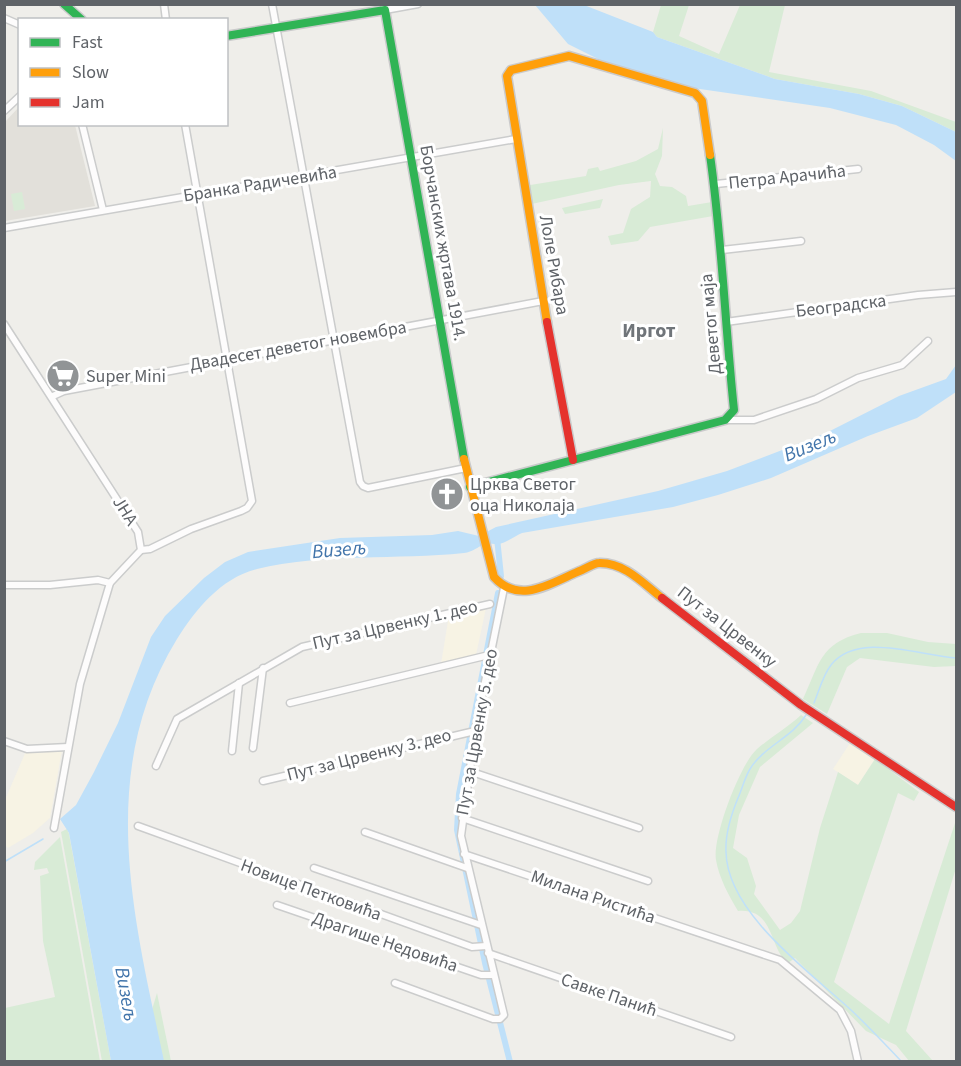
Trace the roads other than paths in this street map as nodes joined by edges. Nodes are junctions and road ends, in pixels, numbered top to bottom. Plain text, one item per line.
1 (63, 4) edge
2 (272, 4) edge
3 (418, 4) edge
4 (385, 7) edge
5 (4, 18) edge
6 (80, 18) edge
7 (18, 24) edge
8 (276, 28) junction
9 (228, 36) edge
10 (507, 76) joint
11 (18, 98) edge
12 (4, 111) edge
13 (82, 126) edge
14 (185, 126) edge
15 (516, 140) junction
16 (411, 159) junction
17 (858, 169) dead end
18 (304, 177) junction
19 (716, 184) junction
20 (197, 195) junction
21 (103, 210) junction
22 (4, 228) edge
23 (801, 241) dead end
24 (723, 250) junction
25 (957, 292) edge
26 (543, 301) junction
27 (440, 320) junction
28 (726, 322) junction
29 (4, 324) edge
30 (334, 339) junction
31 (928, 341) dead end
32 (226, 359) junction
33 (53, 396) junction
34 (725, 420) junction
35 (573, 460) junction
36 (466, 468) junction
37 (470, 487) junction
38 (141, 550) junction
39 (110, 583) junction
40 (4, 585) edge
41 (504, 588) junction
42 (489, 604) dead end
43 (486, 656) junction
44 (264, 668) junction
45 (239, 682) junction
46 (290, 703) dead end
47 (472, 731) junction
48 (4, 741) edge
49 (68, 747) junction
50 (253, 748) dead end
51 (231, 751) dead end
52 (156, 766) dead end
53 (469, 771) junction
54 (263, 781) dead end
55 (957, 807) edge
56 (462, 818) junction
57 (138, 826) dead end
58 (54, 828) dead end
59 (639, 828) dead end
60 (365, 832) dead end
61 (464, 854) junction
62 (314, 868) dead end
63 (467, 868) junction
64 (648, 880) dead end
65 (277, 904) dead end
66 (481, 926) junction
67 (487, 950) junction
68 (494, 975) junction
69 (394, 984) dead end
70 (731, 1037) dead end
71 (858, 1062) edge

1 - 6 street
2 - 8 street
3 - 4 street
4 - 8 street
4 - 16 street, Борчанских жртава 1914.
5 - 7 street
8 - 9 street
8 - 18 street
10 - 15 street, Лоле Рибара
10 - 19 street, Деветог маја
11 - 12 street
13 - 21 street
14 - 20 street
15 - 16 street, Бранка Радичевића
15 - 26 street, Лоле Рибара
16 - 18 street, Бранка Радичевића
16 - 27 street, Борчанских жртава 1914.
17 - 19 street, Петра Арачића
18 - 20 street, Бранка Радичевића
18 - 30 street
19 - 24 street, Деветог маја
20 - 21 street, Бранка Радичевића
20 - 32 street
21 - 22 street, Бранка Радичевића
23 - 24 street
24 - 28 street, Деветог маја
25 - 28 street, Београдска
26 - 27 street, Двадесет деветог новембра
26 - 35 street, Лоле Рибара
27 - 30 street, Двадесет деветог новембра
27 - 36 street, Борчанских жртава 1914.
28 - 34 street, Деветог маја
29 - 33 street, ЈНА
30 - 32 street, Двадесет деветог новембра
30 - 36 street
31 - 34 street
32 - 33 street, Двадесет деветог новембра
32 - 38 street
33 - 38 street, ЈНА
34 - 35 street
35 - 37 street
36 - 37 street, Борчанских жртава 1914.
37 - 41 street, Борчанских жртава 1914.
38 - 39 street, ЈНА
39 - 40 street
39 - 49 street, ЈНА
41 - 43 street, Пут за Црвенку 5. део
41 - 55 street, Пут за Црвенку
42 - 44 street, Пут за Црвенку 1. део
43 - 46 street
43 - 47 street, Пут за Црвенку 5. део
44 - 45 street, Пут за Црвенку 1. део
44 - 50 street
45 - 51 street
45 - 52 street, Пут за Црвенку 1. део
47 - 53 street, Пут за Црвенку 5. део
47 - 54 street, Пут за Црвенку 3. део
48 - 49 street
49 - 58 street, ЈНА
53 - 56 street, Пут за Црвенку 5. део
53 - 59 street
56 - 61 street, Пут за Црвенку 5. део
56 - 64 street
57 - 67 street, Новице Петковића
60 - 63 street
61 - 63 street, Пут за Црвенку 5. део
61 - 71 street, Милана Ристића
62 - 66 street
63 - 66 street, Пут за Црвенку 5. део
65 - 68 street, Драгише Недовића
66 - 67 street, Пут за Црвенку 5. део
67 - 68 street, Пут за Црвенку 5. део
67 - 70 street, Савке Панић
68 - 69 street, Пут за Црвенку 5. део

